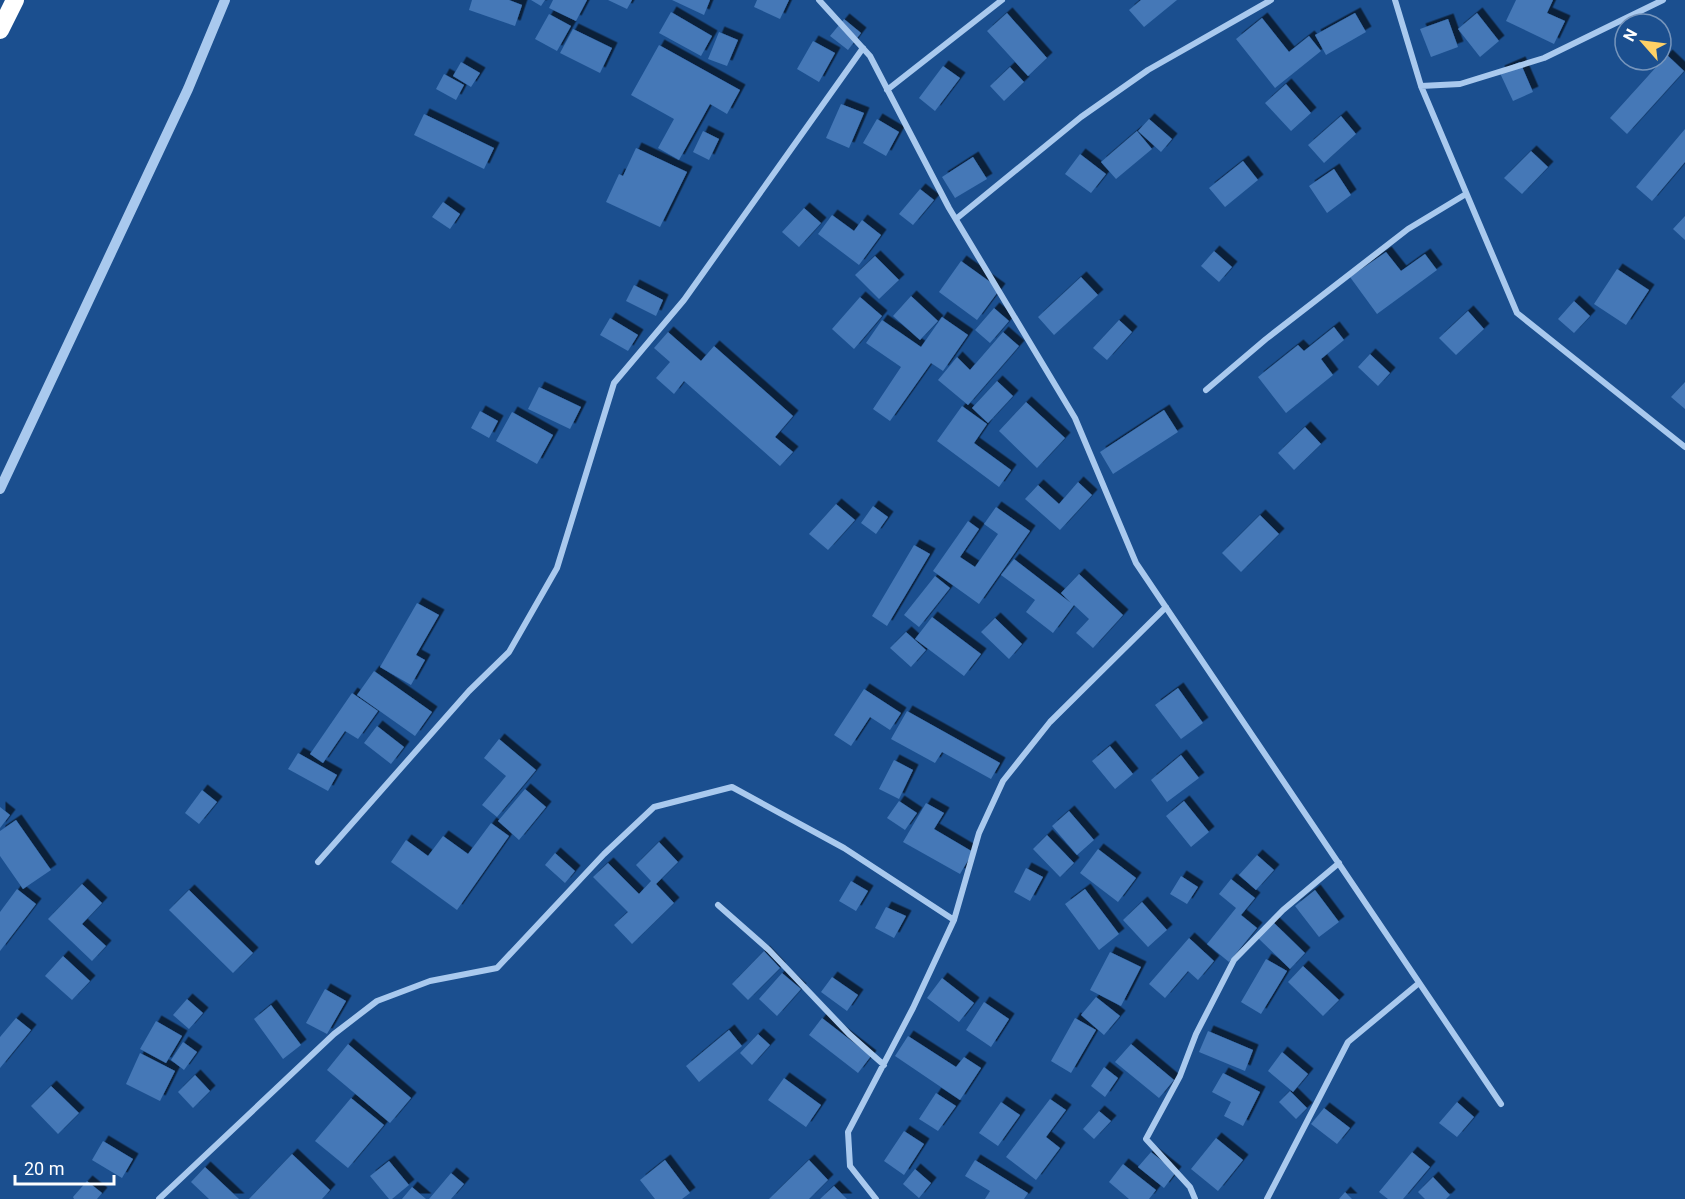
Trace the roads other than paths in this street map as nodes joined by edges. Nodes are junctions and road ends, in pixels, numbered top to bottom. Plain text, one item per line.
1 (15, 0) edge
2 (225, 0) edge
3 (819, 0) edge
4 (1002, 0) edge
5 (1271, 0) edge
6 (1395, 0) edge
7 (1663, 0) edge
8 (0, 30) edge
9 (863, 48) junction
10 (1421, 86) junction
11 (887, 90) junction
12 (1466, 194) junction
13 (956, 219) junction
14 (1206, 390) dead end
15 (1685, 447) edge
16 (0, 489) edge
17 (1166, 607) junction
18 (318, 862) dead end
19 (1339, 863) junction
20 (718, 905) dead end
21 (954, 920) junction
22 (1419, 983) junction
23 (884, 1065) junction
24 (1501, 1104) dead end
25 (159, 1199) edge
26 (876, 1199) edge
27 (1195, 1199) edge
28 (1267, 1199) edge

1 - 8 highway
2 - 16 street
3 - 9 street
4 - 11 street
5 - 13 street
6 - 10 street
7 - 10 street
9 - 11 street
9 - 18 street
10 - 12 street
11 - 13 street
12 - 14 street
12 - 15 street
13 - 17 street
17 - 19 street
17 - 21 street
19 - 22 street
19 - 27 street
20 - 23 street
21 - 23 street
21 - 25 street
22 - 24 street
22 - 28 street
23 - 26 street

